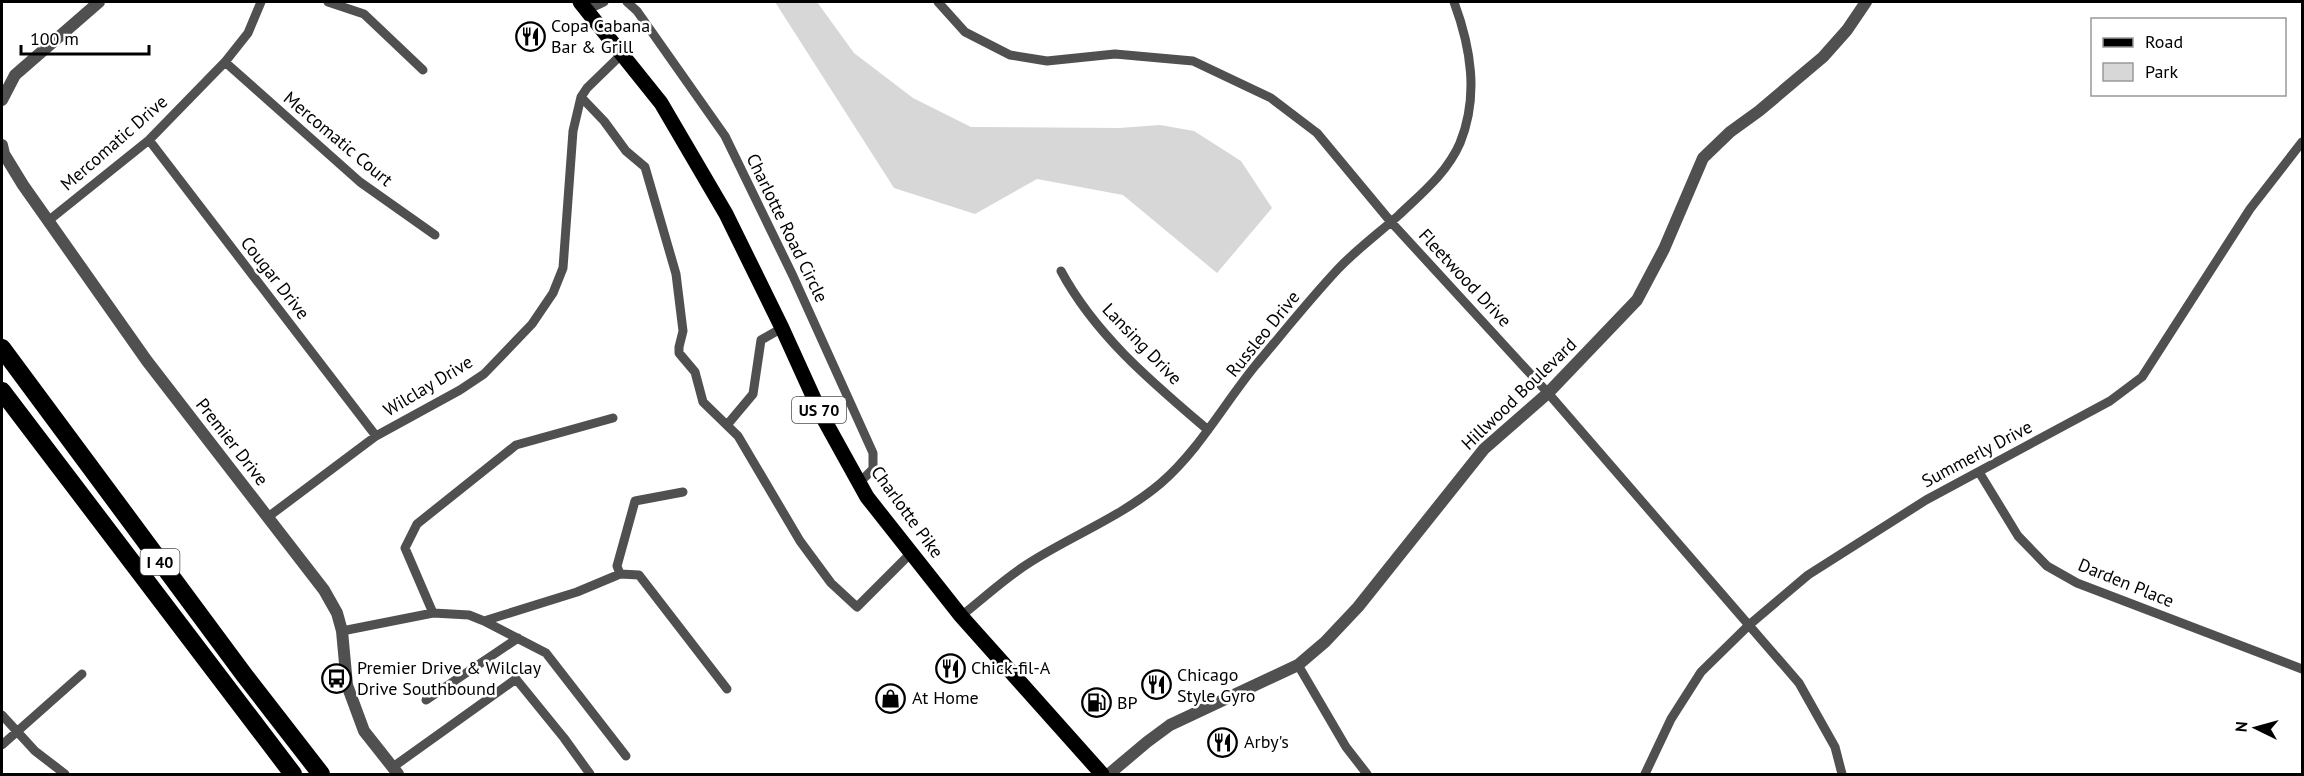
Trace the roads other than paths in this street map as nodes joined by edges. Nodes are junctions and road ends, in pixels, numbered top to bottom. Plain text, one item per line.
1 (99, 2) edge
2 (261, 2) edge
3 (328, 2) edge
4 (604, 2) edge
5 (627, 2) edge
6 (938, 2) edge
7 (1454, 2) edge
8 (1866, 2) edge
9 (583, 6) edge
10 (623, 53) junction
11 (225, 62) junction
12 (423, 70) dead end
13 (581, 97) junction
14 (2, 100) edge
15 (149, 140) junction
16 (2302, 142) edge
17 (2, 145) edge
18 (48, 221) junction
19 (1390, 222) junction
20 (435, 235) dead end
21 (1061, 271) dead end
22 (782, 328) junction
23 (2, 348) edge
24 (2, 392) edge
25 (1548, 393) junction
26 (613, 418) dead end
27 (727, 425) junction
28 (1208, 430) junction
29 (376, 436) junction
30 (1979, 472) junction
31 (859, 483) junction
32 (683, 492) dead end
33 (268, 517) junction
34 (912, 553) junction
35 (620, 574) junction
36 (433, 613) junction
37 (961, 616) junction
38 (484, 621) junction
39 (1749, 625) junction
40 (342, 631) junction
41 (518, 638) junction
42 (1298, 665) junction
43 (2302, 669) edge
44 (82, 674) dead end
45 (727, 689) dead end
46 (426, 700) dead end
47 (2, 715) edge
48 (17, 732) junction
49 (2, 745) edge
50 (626, 756) dead end
51 (395, 771) edge
52 (65, 774) edge
53 (293, 774) edge
54 (321, 774) edge
55 (590, 774) edge
56 (1102, 774) edge
57 (1109, 774) edge
58 (1367, 774) edge
59 (1645, 774) edge
60 (1842, 774) edge

1 - 14 street
2 - 11 street, Mercomatic Drive
3 - 12 street
4 - 9 street
5 - 31 street, Charlotte Road Circle
6 - 19 street, Fleetwood Drive
7 - 19 street, Russleo Drive
8 - 25 street, Hillwood Boulevard
9 - 10 main road, US 70
10 - 13 street, Wilclay Drive
10 - 22 main road, Charlotte Pike / US 70
11 - 15 street, Mercomatic Drive
11 - 20 street, Mercomatic Court
13 - 27 street
13 - 29 street, Wilclay Drive
15 - 18 street, Mercomatic Drive
15 - 29 street, Cougar Drive
16 - 30 street, Summerly Drive
17 - 18 street, Premier Drive
18 - 33 street, Premier Drive
19 - 25 street, Fleetwood Drive
19 - 28 street, Russleo Drive
21 - 28 street, Lansing Drive
22 - 27 street
22 - 31 main road, Charlotte Pike / US 70
23 - 54 highway, I 40
24 - 53 highway, I 40
25 - 39 street, Fleetwood Drive
25 - 42 street, Hillwood Boulevard
26 - 36 street
27 - 34 street
28 - 37 street, Russleo Drive
29 - 33 street, Wilclay Drive
30 - 39 street, Summerly Drive
30 - 43 street, Darden Place
31 - 34 main road, Charlotte Pike / US 70
32 - 35 street
33 - 40 street, Premier Drive
34 - 37 main road, Charlotte Pike / US 70
35 - 38 street
35 - 45 street
36 - 38 street
36 - 40 street
37 - 56 main road, Charlotte Pike / US 70
38 - 41 street
39 - 59 street, Summerly Drive
39 - 60 street, Fleetwood Drive
40 - 51 street, Premier Drive
41 - 46 street
41 - 50 street
42 - 57 street, Hillwood Boulevard
42 - 58 street
44 - 48 street
47 - 48 street
48 - 49 street
48 - 52 street
51 - 55 street

